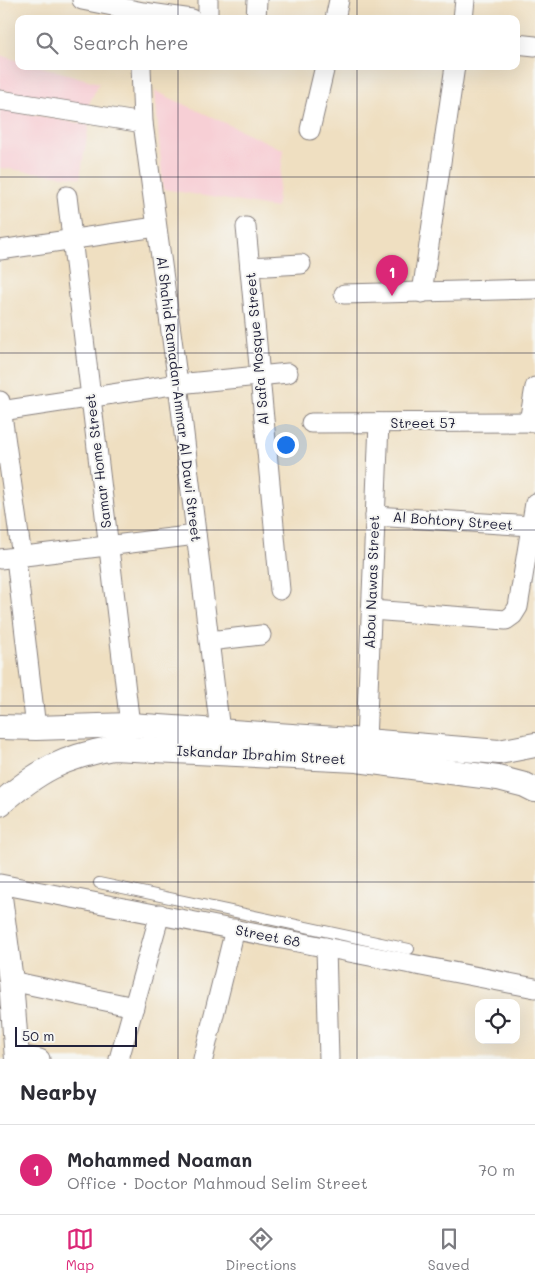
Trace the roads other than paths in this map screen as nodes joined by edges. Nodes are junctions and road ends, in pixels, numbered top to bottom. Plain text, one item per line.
1 (82, 0) edge
2 (208, 0) edge
3 (257, 0) edge
4 (338, 0) edge
5 (466, 0) edge
6 (143, 10) edge
7 (170, 15) edge
8 (208, 15) edge
9 (256, 15) edge
10 (336, 15) edge
11 (464, 15) edge
12 (520, 44) edge
13 (535, 46) edge
14 (141, 70) edge
15 (324, 70) edge
16 (455, 70) edge
17 (0, 100) edge
18 (143, 123) junction
19 (310, 130) dead end
20 (67, 196) dead end
21 (156, 227) junction
22 (246, 227) dead end
23 (72, 239) junction
24 (0, 250) edge
25 (301, 264) dead end
26 (250, 267) junction
27 (535, 289) edge
28 (422, 293) junction
29 (344, 294) dead end
30 (288, 373) dead end
31 (260, 376) junction
32 (178, 384) junction
33 (535, 387) edge
34 (91, 397) junction
35 (1, 406) edge
36 (532, 422) edge
37 (311, 423) dead end
38 (379, 423) junction
39 (535, 503) edge
40 (375, 516) junction
41 (531, 526) junction
42 (196, 535) junction
43 (108, 546) junction
44 (13, 558) edge
45 (280, 590) dead end
46 (371, 610) junction
47 (261, 635) dead end
48 (209, 641) junction
49 (120, 725) junction
50 (0, 726) edge
51 (36, 728) junction
52 (220, 731) junction
53 (366, 741) junction
54 (535, 745) edge
55 (113, 748) junction
56 (535, 790) edge
57 (0, 804) edge
58 (99, 883) dead end
59 (0, 884) edge
60 (0, 897) edge
61 (169, 910) junction
62 (235, 929) junction
63 (353, 945) junction
64 (326, 947) junction
65 (409, 949) dead end
66 (11, 981) junction
67 (535, 988) edge
68 (134, 1007) junction
69 (17, 1056) edge
70 (40, 1059) edge
71 (119, 1059) edge
72 (203, 1059) edge
73 (330, 1059) edge

1 - 6 street
2 - 8 street
3 - 9 street
4 - 10 street
5 - 11 street
6 - 7 street
12 - 13 street
14 - 18 street, Al Shahid Ramadan Ammar Al Dawi Street
15 - 19 street
16 - 28 street
17 - 18 street
18 - 21 street, Al Shahid Ramadan Ammar Al Dawi Street
20 - 23 street, Samar Home Street
21 - 23 street
21 - 32 street, Al Shahid Ramadan Ammar Al Dawi Street
22 - 26 street, Al Safa Mosque Street
23 - 24 street
23 - 34 street, Samar Home Street
25 - 26 street
26 - 31 street, Al Safa Mosque Street
27 - 28 street
28 - 29 street
30 - 31 street
31 - 32 street
31 - 45 street, Al Safa Mosque Street
32 - 34 street
32 - 42 street, Al Shahid Ramadan Ammar Al Dawi Street
33 - 36 street
34 - 35 street
34 - 43 street, Samar Home Street
35 - 44 street
36 - 38 street, Street 57
37 - 38 street, Street 57
38 - 40 street, Abou Nawas Street
39 - 41 street
40 - 41 street, Al Bohtory Street
40 - 46 street, Abou Nawas Street
41 - 46 street
42 - 43 street
42 - 48 street, Al Shahid Ramadan Ammar Al Dawi Street
43 - 44 street
43 - 49 street, Samar Home Street
44 - 51 street
46 - 53 street, Abou Nawas Street
47 - 48 street
48 - 52 street, Al Shahid Ramadan Ammar Al Dawi Street
49 - 51 street, Iskandar Ibrahim Street
49 - 52 street, Iskandar Ibrahim Street
49 - 55 street
50 - 51 street, Iskandar Ibrahim Street
52 - 53 street, Iskandar Ibrahim Street
53 - 54 street, Iskandar Ibrahim Street
55 - 56 street, Iskandar Ibrahim Street
55 - 57 street, Iskandar Ibrahim Street
58 - 61 lane
59 - 61 street, Street 68
60 - 66 street
61 - 62 street, Street 68
61 - 63 lane
61 - 68 street
62 - 64 street, Street 68
62 - 72 street
63 - 64 street, Street 68
63 - 65 lane
63 - 67 street, Street 68
64 - 73 street
66 - 68 street
66 - 69 street
68 - 71 street
69 - 70 street

